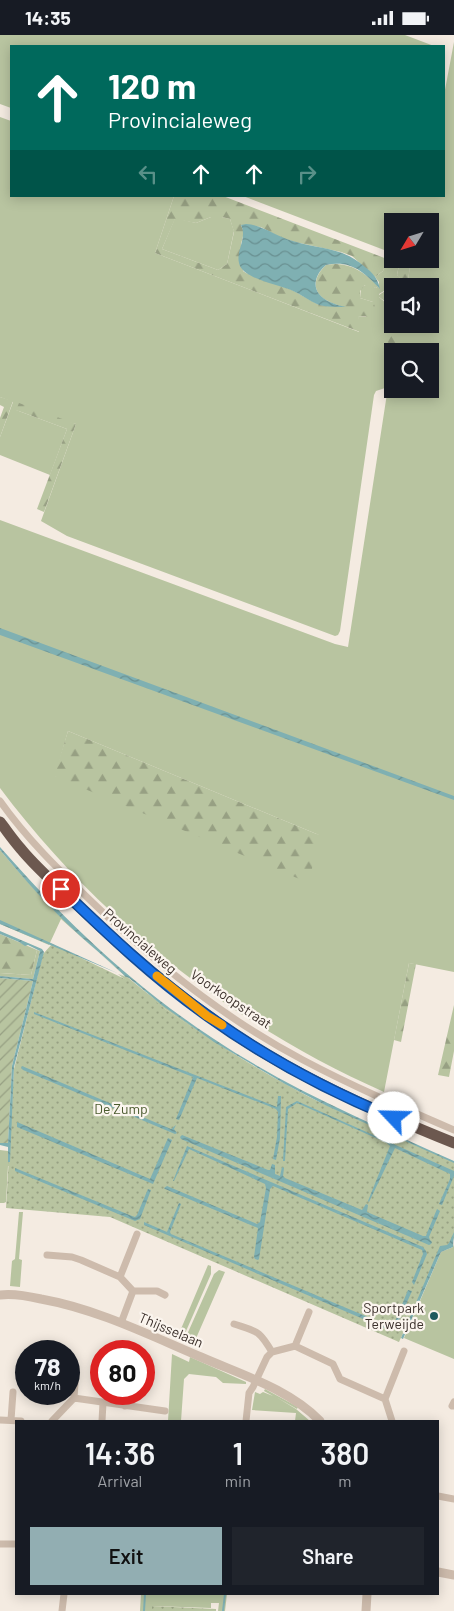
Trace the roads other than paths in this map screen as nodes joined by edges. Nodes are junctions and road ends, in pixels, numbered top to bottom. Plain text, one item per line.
1 (0, 801) edge
2 (0, 821) edge
3 (454, 1129) edge
4 (454, 1143) edge
5 (137, 1234) dead end
6 (47, 1255) dead end
7 (120, 1277) junction
8 (133, 1291) junction
9 (0, 1295) edge
10 (165, 1295) dead end
11 (309, 1313) dead end
12 (121, 1323) junction
13 (234, 1324) dead end
14 (294, 1347) junction
15 (404, 1351) dead end
16 (272, 1352) junction
17 (256, 1381) junction
18 (13, 1392) dead end
19 (385, 1399) junction
20 (454, 1402) edge
21 (67, 1405) edge
22 (103, 1405) edge
23 (125, 1405) edge
24 (454, 1407) edge
25 (165, 1411) dead end
26 (0, 1420) edge
27 (53, 1420) edge
28 (102, 1420) edge
29 (246, 1420) edge
30 (319, 1420) edge
31 (392, 1420) edge
32 (11, 1421) junction
33 (15, 1421) edge
34 (439, 1496) edge
35 (454, 1499) edge
36 (0, 1544) edge
37 (15, 1545) edge
38 (439, 1572) edge
39 (454, 1575) edge
40 (64, 1595) edge
41 (367, 1595) edge
42 (62, 1611) edge
43 (366, 1611) edge

1 - 3 street, Voorkoopstraat
2 - 4 highway, Provincialeweg
5 - 7 street
6 - 7 street
7 - 8 street
8 - 10 street
8 - 12 street
9 - 12 street, Thijsselaan
11 - 14 street
12 - 17 street, Thijsselaan
13 - 16 street
14 - 16 street
14 - 19 street
15 - 19 street
16 - 17 street
17 - 29 street
17 - 30 street, Thijsselaan
18 - 32 street
19 - 31 street
20 - 24 street
21 - 27 street
22 - 28 street
23 - 25 street
26 - 32 street
32 - 33 street
34 - 35 street
36 - 37 street
38 - 39 street
40 - 42 street
41 - 43 street

